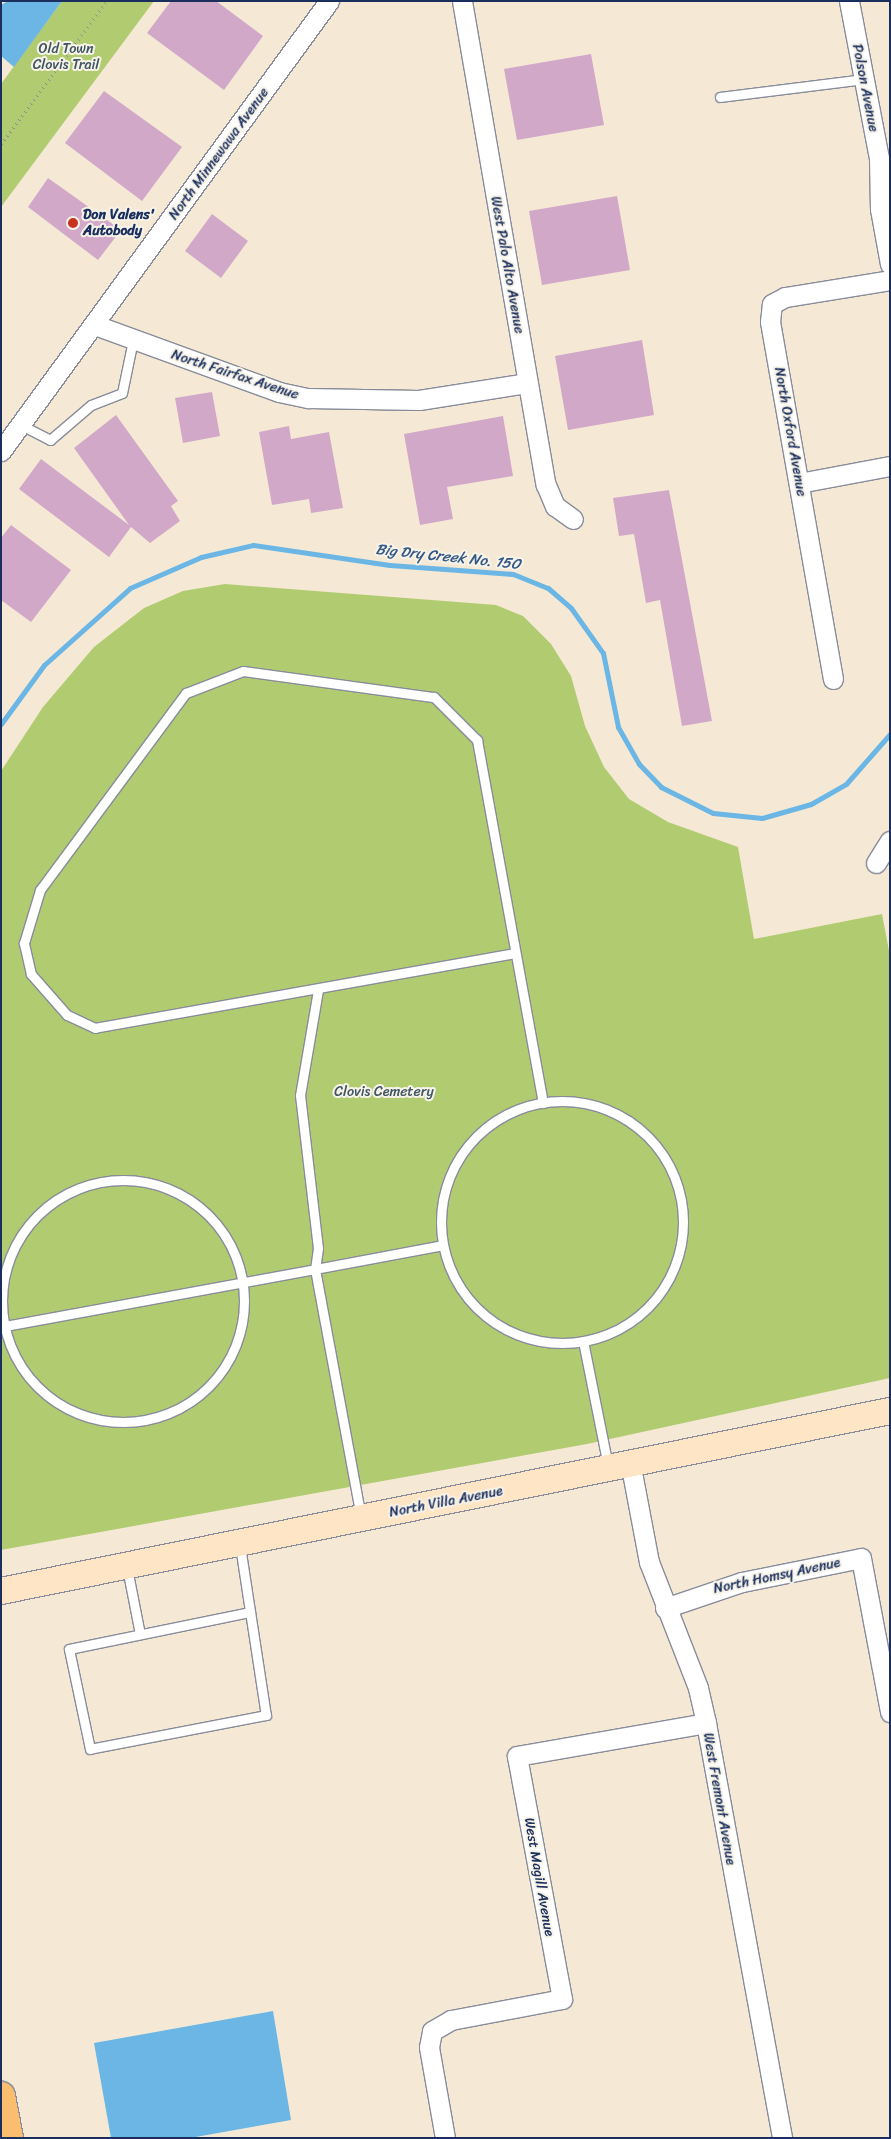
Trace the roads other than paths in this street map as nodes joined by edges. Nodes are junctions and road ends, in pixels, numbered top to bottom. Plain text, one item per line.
1 (329, 1) edge
2 (462, 1) edge
3 (849, 1) edge
4 (864, 79) junction
5 (720, 97) dead end
6 (890, 264) edge
7 (890, 280) edge
8 (95, 325) junction
9 (133, 340) junction
10 (528, 383) junction
11 (21, 425) junction
12 (1, 451) edge
13 (890, 466) edge
14 (799, 483) junction
15 (572, 519) dead end
16 (833, 679) dead end
17 (890, 841) edge
18 (876, 863) dead end
19 (515, 954) junction
20 (318, 990) junction
21 (543, 1103) junction
22 (443, 1245) junction
23 (315, 1268) junction
24 (243, 1282) junction
25 (5, 1326) junction
26 (584, 1341) junction
27 (890, 1411) edge
28 (620, 1469) junction
29 (361, 1519) junction
30 (240, 1543) junction
31 (127, 1566) junction
32 (1, 1591) edge
33 (665, 1608) junction
34 (250, 1612) junction
35 (140, 1634) junction
36 (890, 1712) edge
37 (706, 1723) junction
38 (1, 2096) edge
39 (9, 2138) edge
40 (444, 2138) edge
41 (782, 2138) edge

1 - 8 street, North Minnewawa Avenue
2 - 10 street, West Palo Alto Avenue
3 - 4 street, Polson Avenue
4 - 5 lane
4 - 6 street, Polson Avenue
7 - 14 street, North Oxford Avenue
8 - 9 street, North Fairfax Avenue
8 - 11 street, North Minnewawa Avenue
9 - 10 street, North Fairfax Avenue
9 - 11 lane
10 - 15 street, West Palo Alto Avenue
11 - 12 street, North Minnewawa Avenue
13 - 14 street
14 - 16 street, North Oxford Avenue
17 - 18 street
19 - 20 lane
19 - 20 lane
19 - 21 lane
20 - 23 lane
21 - 22 lane
21 - 26 lane
22 - 23 lane
22 - 26 lane
23 - 24 lane
23 - 29 lane
24 - 25 lane
24 - 25 lane
24 - 25 lane
26 - 28 lane
27 - 28 main road, North Villa Avenue
28 - 29 main road, North Villa Avenue
28 - 33 street, West Fremont Avenue
29 - 30 main road, North Villa Avenue
30 - 31 main road, North Villa Avenue
30 - 34 lane
31 - 32 main road, North Villa Avenue
31 - 35 lane
33 - 36 street, North Homsy Avenue
33 - 37 street, West Fremont Avenue
34 - 35 lane
34 - 35 lane
37 - 40 street, West Magill Avenue
37 - 41 street, West Fremont Avenue
38 - 39 main road

